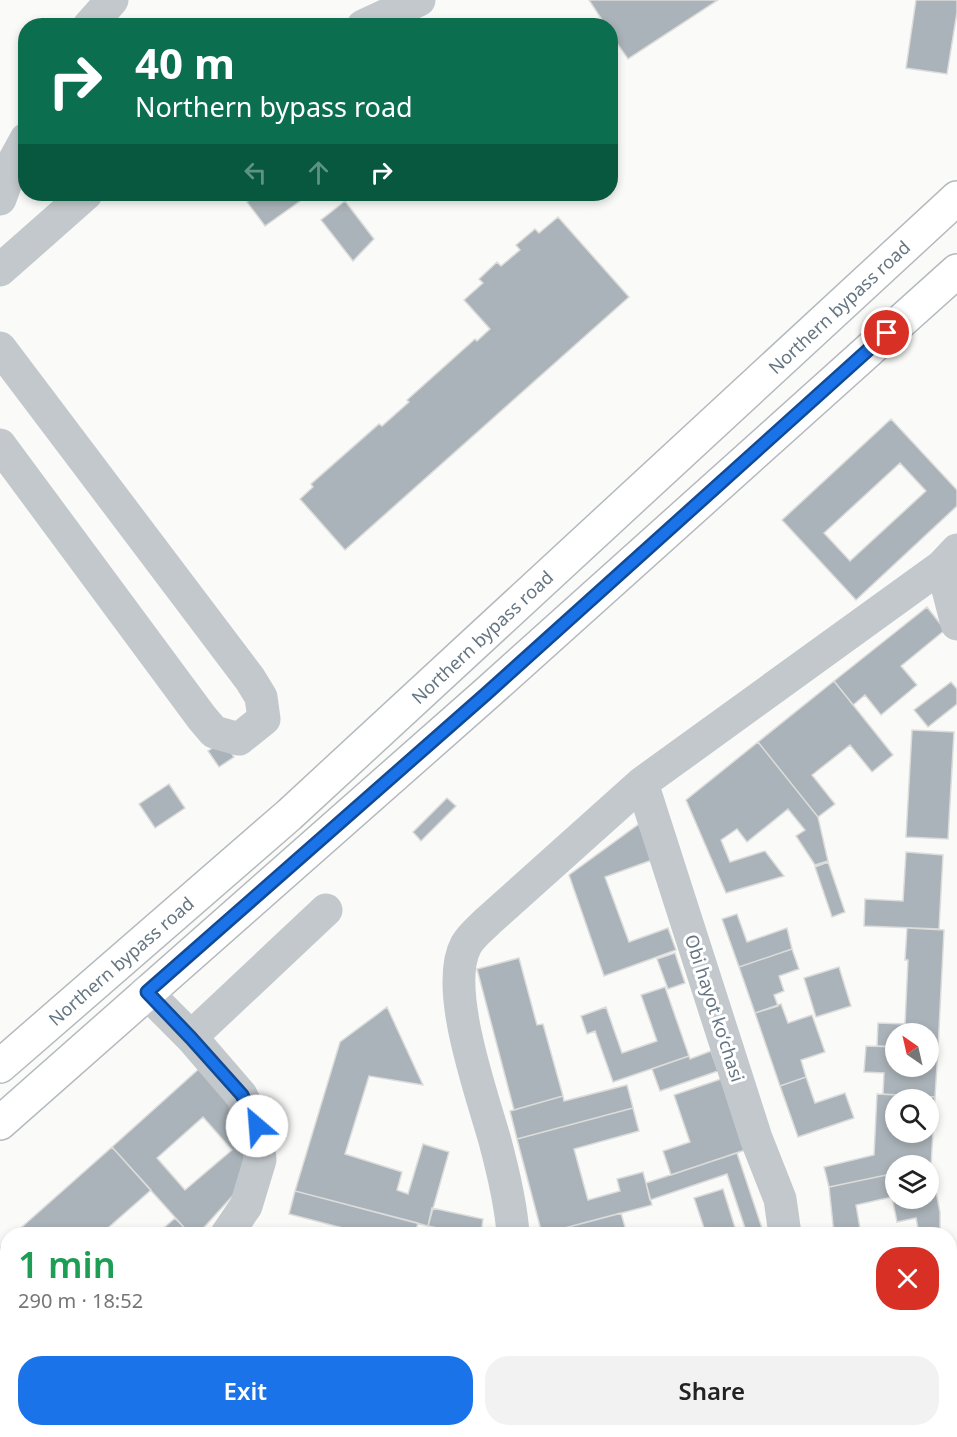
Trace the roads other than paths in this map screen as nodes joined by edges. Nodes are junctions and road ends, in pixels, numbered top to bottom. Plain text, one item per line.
1 (112, 0) edge
2 (419, 0) edge
3 (96, 18) edge
4 (380, 18) edge
5 (18, 160) edge
6 (957, 198) edge
7 (0, 199) edge
8 (78, 201) edge
9 (0, 270) edge
10 (957, 271) edge
11 (0, 348) edge
12 (0, 445) edge
13 (949, 558) edge
14 (957, 624) edge
15 (642, 783) junction
16 (289, 815) junction
17 (314, 844) junction
18 (326, 910) dead end
19 (147, 992) junction
20 (191, 1038) junction
21 (0, 1066) edge
22 (0, 1123) edge
23 (232, 1227) edge
24 (513, 1227) edge
25 (784, 1227) edge

1 - 3 street
2 - 4 street
5 - 7 street
6 - 16 main road, Northern bypass road
8 - 9 street
10 - 17 main road
11 - 12 street
13 - 14 street
13 - 15 street
15 - 24 street
15 - 25 street, Obi hayot koʻchasi
16 - 17 main road
16 - 21 main road, Northern bypass road
17 - 19 main road
18 - 20 street
19 - 20 street
19 - 22 main road
20 - 23 street

